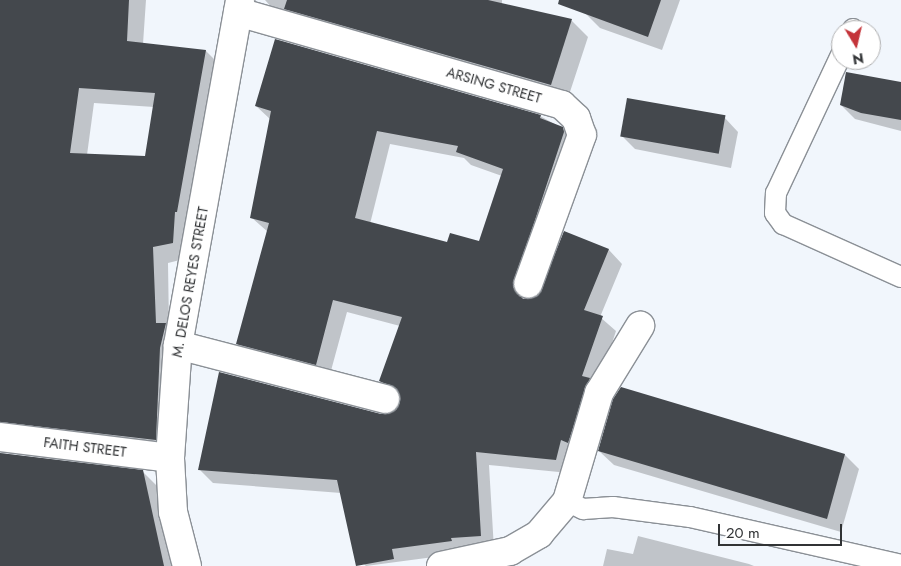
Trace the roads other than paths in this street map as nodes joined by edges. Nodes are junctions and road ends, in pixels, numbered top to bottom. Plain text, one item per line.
1 (239, 6) edge
2 (834, 70) edge
3 (901, 277) edge
4 (528, 284) dead end
5 (640, 326) dead end
6 (178, 345) junction
7 (385, 399) dead end
8 (0, 437) edge
9 (170, 458) junction
10 (567, 501) junction
11 (901, 565) edge
12 (187, 566) edge
13 (441, 566) edge

1 - 4 street, ARSING STREET
1 - 6 street, M. DELOS REYES STREET
2 - 3 lane
5 - 10 street
6 - 7 street
6 - 9 street, M. DELOS REYES STREET
8 - 9 street, FAITH STREET
9 - 12 street, M. DELOS REYES STREET
10 - 11 lane
10 - 13 street

